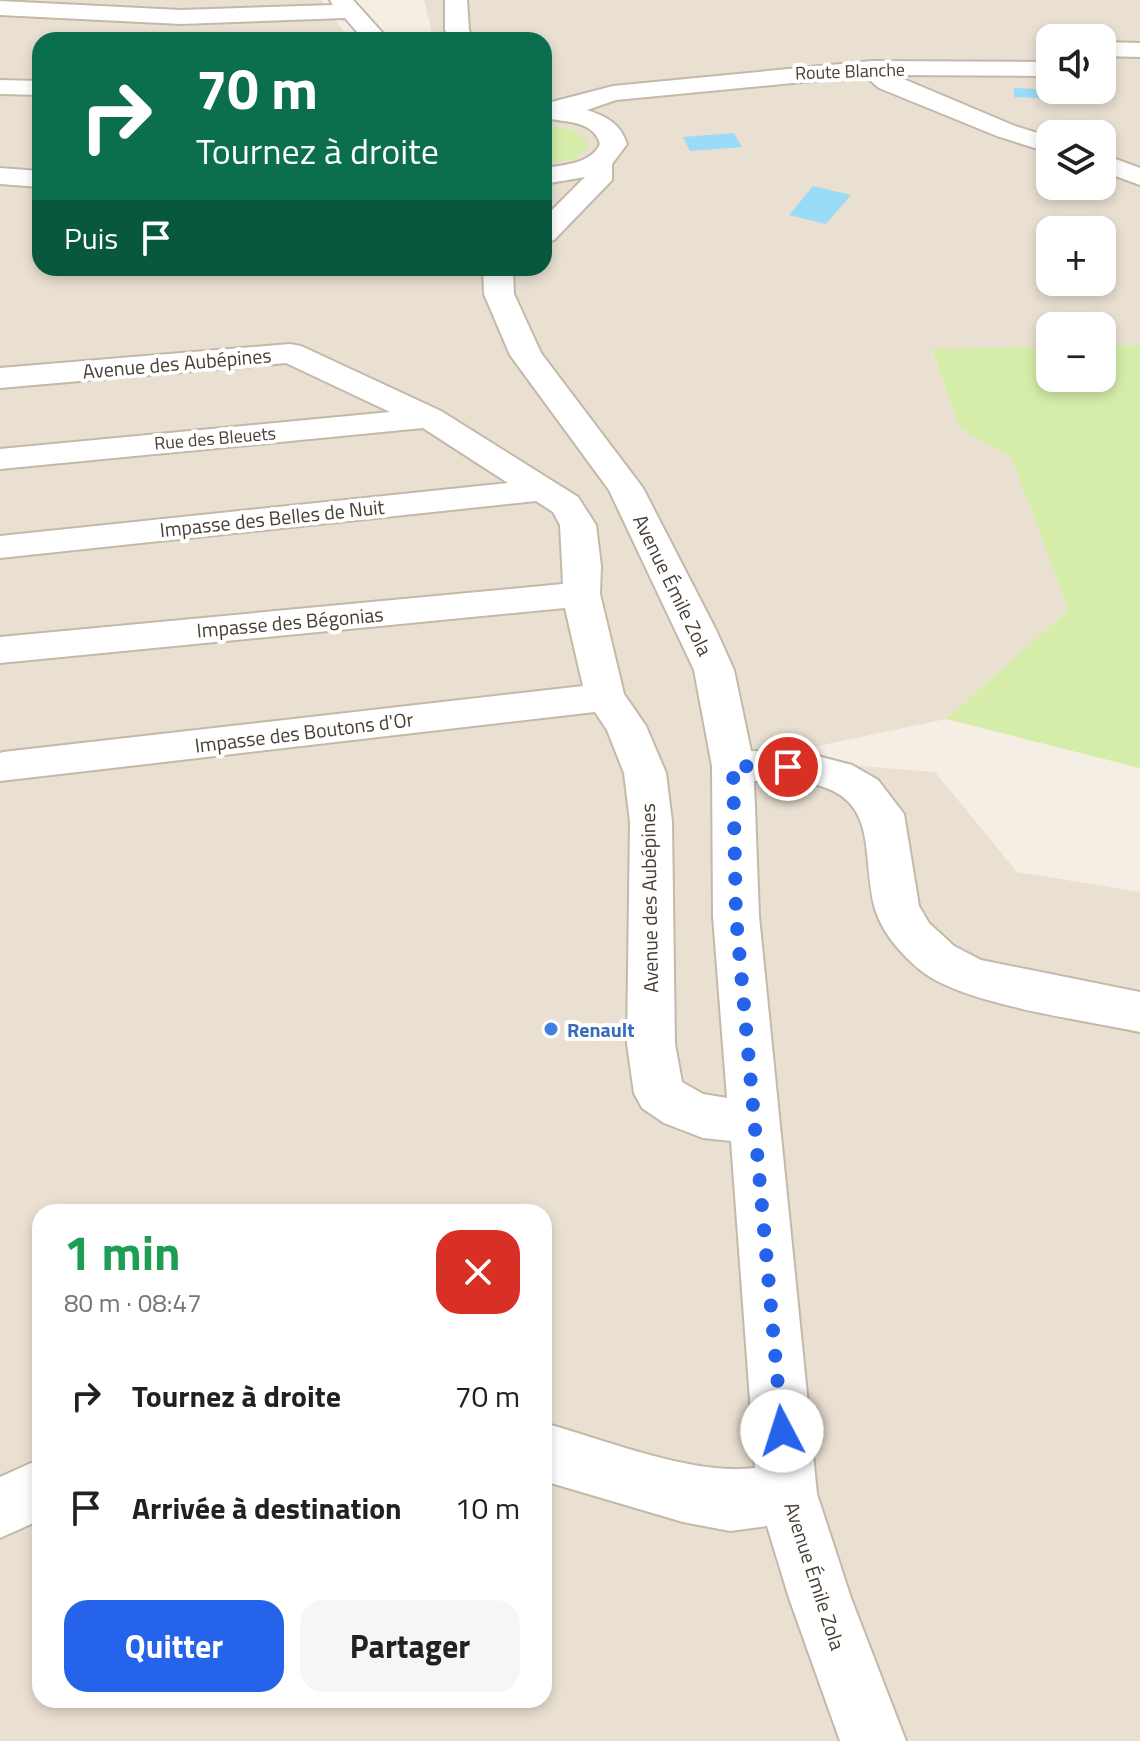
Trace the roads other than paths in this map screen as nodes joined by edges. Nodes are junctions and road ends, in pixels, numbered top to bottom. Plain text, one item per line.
1 (456, 0) edge
2 (346, 6) edge
3 (0, 8) edge
4 (370, 32) edge
5 (458, 32) edge
6 (925, 44) dead end
7 (1036, 48) edge
8 (1116, 49) edge
9 (1140, 50) edge
10 (872, 68) junction
11 (1036, 69) edge
12 (1116, 70) edge
13 (1140, 70) edge
14 (0, 87) edge
15 (32, 88) edge
16 (651, 89) junction
17 (552, 110) edge
18 (552, 112) edge
19 (614, 136) junction
20 (1036, 140) edge
21 (1116, 168) edge
22 (586, 169) junction
23 (552, 175) edge
24 (0, 176) edge
25 (1140, 177) edge
26 (32, 178) edge
27 (552, 199) edge
28 (552, 226) edge
29 (503, 277) edge
30 (0, 378) edge
31 (429, 418) junction
32 (0, 459) edge
33 (544, 490) junction
34 (0, 547) edge
35 (581, 594) junction
36 (0, 650) edge
37 (605, 697) junction
38 (733, 766) junction
39 (3, 767) dead end
40 (1140, 1012) edge
41 (753, 1120) junction
42 (552, 1454) edge
43 (32, 1493) edge
44 (787, 1494) junction
45 (0, 1508) edge
46 (873, 1741) edge

1 - 5 street
2 - 3 street
2 - 4 street
6 - 7 street
8 - 9 street
10 - 11 street, Route Blanche
10 - 16 street, Route Blanche
10 - 20 street
12 - 13 street
14 - 15 street
16 - 17 street, Route Blanche
16 - 19 street, Route Blanche
18 - 19 street
19 - 22 street
21 - 25 street
22 - 23 street
22 - 27 street
22 - 28 street
24 - 26 street
29 - 38 street, Avenue Émile Zola
30 - 31 street, Avenue des Aubépines
31 - 32 street, Rue des Bleuets
31 - 33 street, Avenue des Aubépines
33 - 34 street, Impasse des Belles de Nuit
33 - 35 street, Avenue des Aubépines
35 - 36 street, Impasse des Bégonias
35 - 37 street, Avenue des Aubépines
37 - 39 street, Impasse des Boutons d'Or
37 - 41 street, Avenue des Aubépines
38 - 40 street
38 - 41 street, Avenue Émile Zola
41 - 44 street, Avenue Émile Zola
42 - 44 street
43 - 45 street
44 - 46 street, Avenue Émile Zola

